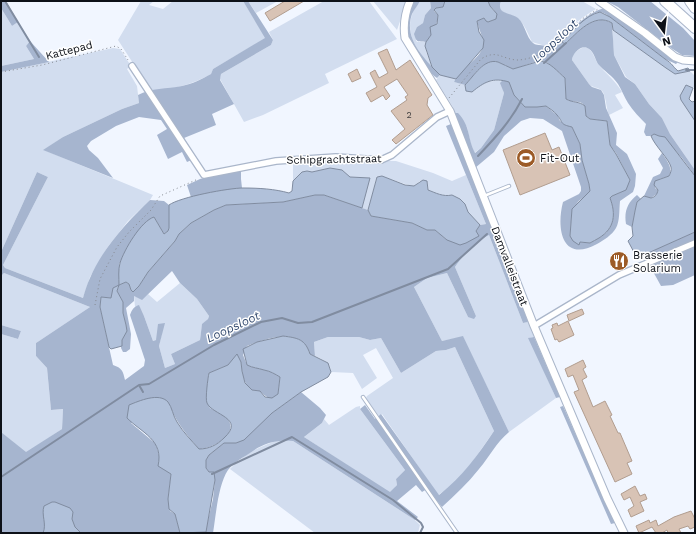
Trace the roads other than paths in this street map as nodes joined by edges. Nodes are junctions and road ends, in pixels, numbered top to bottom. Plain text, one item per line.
1 (410, 1) edge
2 (665, 1) edge
3 (690, 1) edge
4 (602, 3) edge
5 (695, 8) edge
6 (695, 28) edge
7 (695, 60) edge
8 (132, 66) road end
9 (450, 112) junction
10 (509, 186) dead end
11 (483, 196) junction
12 (695, 243) edge
13 (534, 326) junction
14 (363, 397) dead end
15 (457, 533) edge
16 (624, 533) edge

1 - 9 street, Damvalleistraat
2 - 6 highway
3 - 5 highway
4 - 7 street
8 - 9 street, Schipgrachtstraat
9 - 11 street, Damvalleistraat
10 - 11 lane
11 - 13 street, Damvalleistraat
12 - 13 street
13 - 16 street, Damvalleistraat
14 - 15 lane

